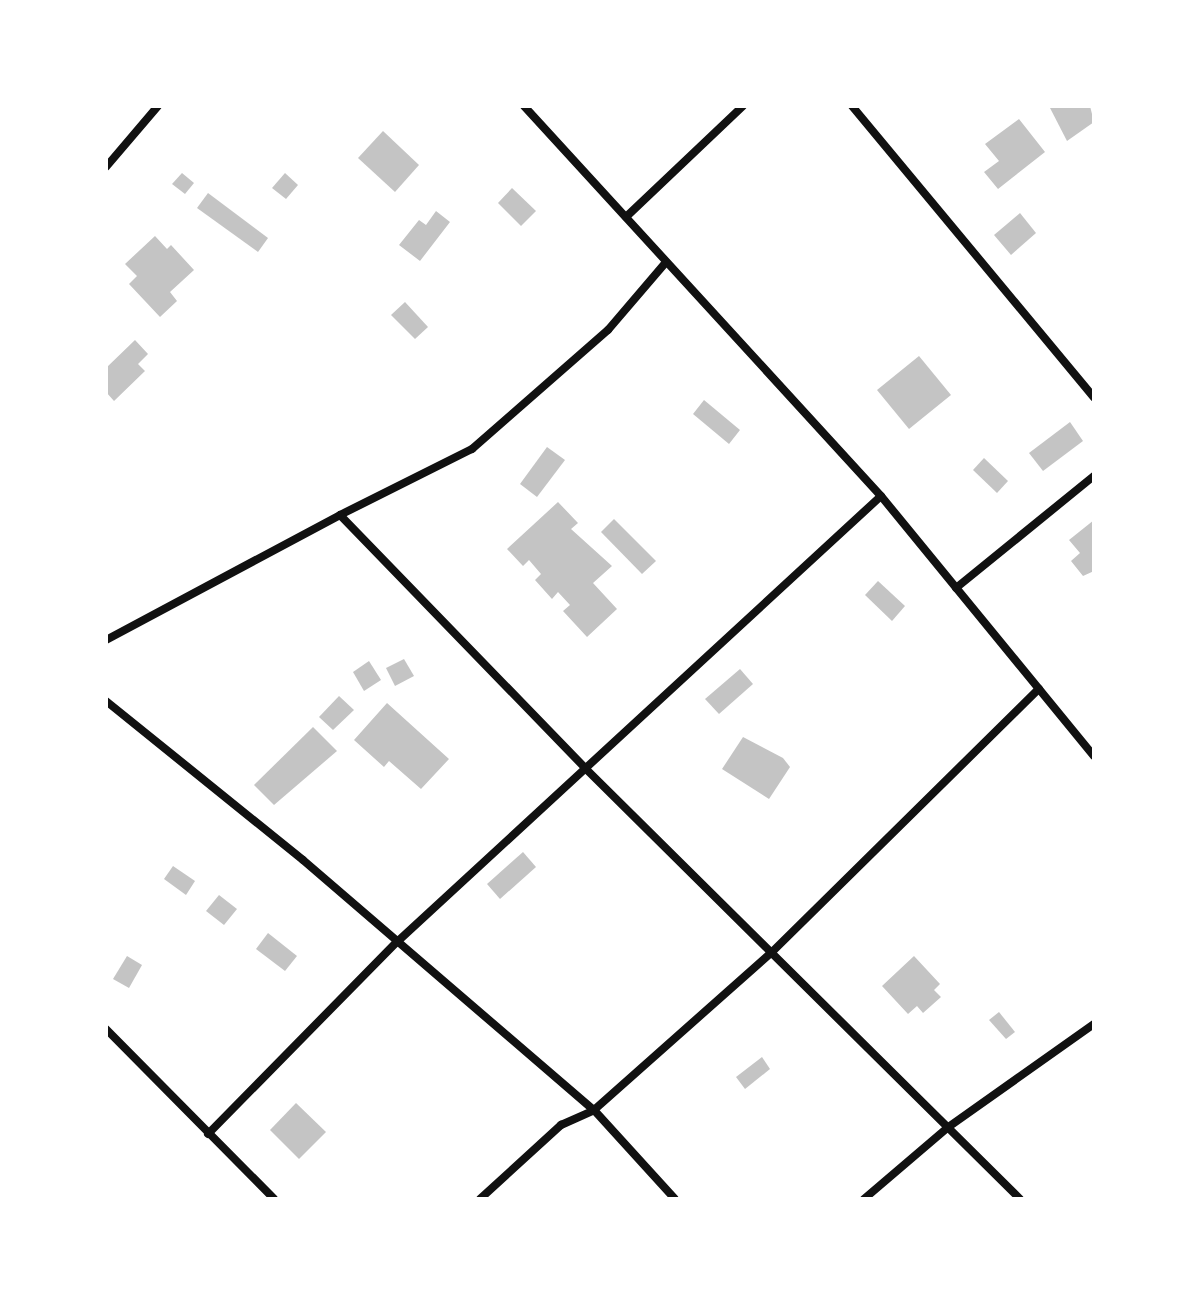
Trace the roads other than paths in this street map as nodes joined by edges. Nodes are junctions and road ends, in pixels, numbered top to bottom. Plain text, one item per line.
1 (158, 106) edge
2 (524, 106) edge
3 (743, 106) edge
4 (852, 106) edge
5 (106, 167) edge
6 (626, 217) junction
7 (666, 262) junction
8 (1094, 398) edge
9 (1094, 476) edge
10 (881, 496) junction
11 (340, 515) junction
12 (956, 588) junction
13 (106, 640) edge
14 (1039, 689) junction
15 (106, 701) edge
16 (1094, 756) edge
17 (586, 769) junction
18 (397, 942) junction
19 (772, 952) junction
20 (1094, 1024) edge
21 (106, 1029) edge
22 (594, 1110) junction
23 (947, 1128) junction
24 (208, 1134) junction
25 (274, 1199) edge
26 (480, 1199) edge
27 (675, 1199) edge
28 (864, 1199) edge
29 (1020, 1199) edge

1 - 5 street
2 - 6 street
3 - 6 street
4 - 8 street
6 - 7 street
7 - 10 street
7 - 11 street
9 - 12 street
10 - 12 street
10 - 17 street
11 - 13 street
11 - 17 street
12 - 14 street
14 - 16 street
14 - 19 street
15 - 18 street
17 - 18 street
17 - 19 street
18 - 22 street
18 - 24 street
19 - 22 street
19 - 23 street
20 - 23 street
21 - 24 street
22 - 26 street
22 - 27 street
23 - 28 street
23 - 29 street
24 - 25 street

